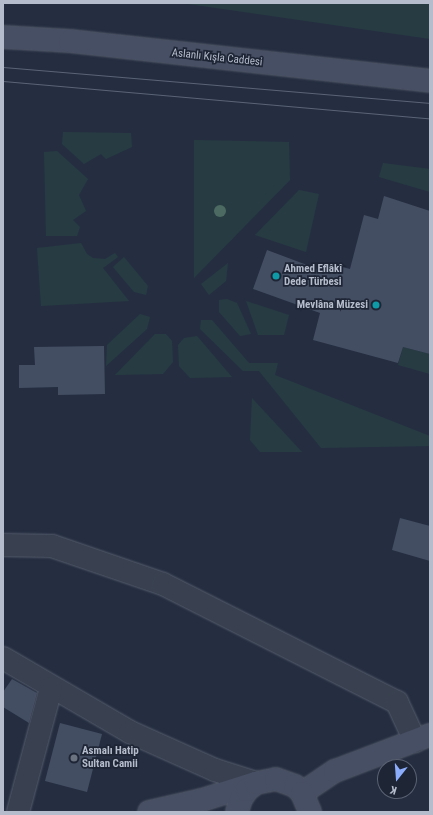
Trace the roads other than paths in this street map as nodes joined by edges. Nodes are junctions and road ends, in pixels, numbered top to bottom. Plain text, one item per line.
1 (3, 37) edge
2 (430, 81) edge
3 (3, 545) edge
4 (3, 658) edge
5 (51, 688) junction
6 (422, 738) edge
7 (256, 783) junction
8 (306, 802) edge
9 (18, 812) edge
10 (149, 812) edge
11 (237, 812) edge

1 - 2 main road, Aslanlı Kışla Caddesi
3 - 6 street
4 - 5 street
5 - 7 street
5 - 9 street
6 - 8 main road
7 - 8 main road
7 - 10 main road
7 - 11 main road

